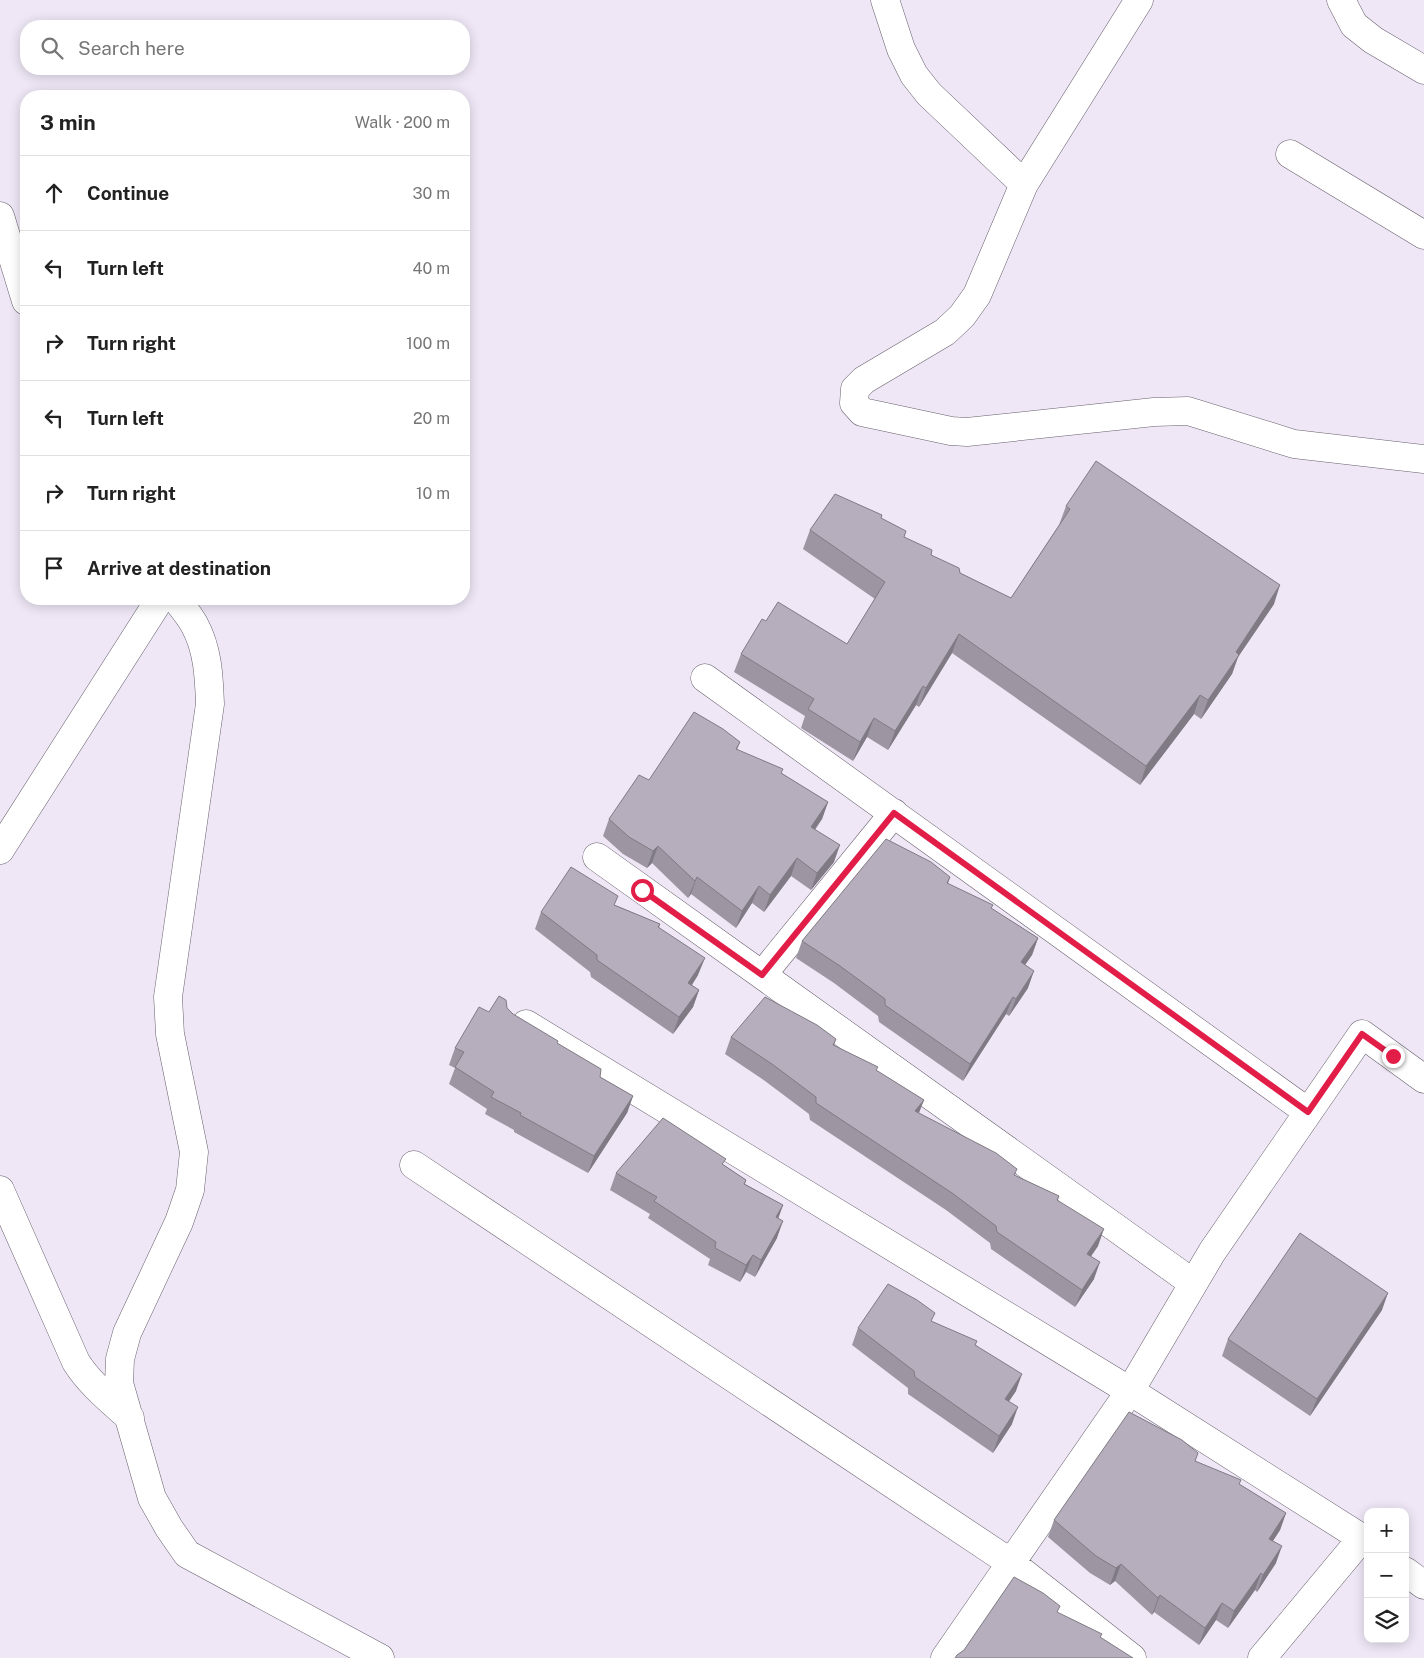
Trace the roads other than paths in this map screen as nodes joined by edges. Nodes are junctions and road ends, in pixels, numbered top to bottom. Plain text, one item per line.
1 (885, 0) edge
2 (1139, 0) edge
3 (1340, 0) edge
4 (1424, 70) edge
5 (1290, 154) dead end
6 (1024, 184) junction
7 (0, 216) edge
8 (1424, 235) edge
9 (20, 281) edge
10 (1424, 458) edge
11 (156, 605) edge
12 (180, 605) edge
13 (705, 678) dead end
14 (894, 813) junction
15 (0, 850) edge
16 (597, 857) dead end
17 (762, 975) junction
18 (515, 1018) edge
19 (1424, 1079) edge
20 (1308, 1112) junction
21 (414, 1165) dead end
22 (0, 1190) edge
23 (1193, 1283) junction
24 (1130, 1391) junction
25 (130, 1418) junction
26 (1364, 1539) edge
27 (1364, 1541) edge
28 (1011, 1563) junction
29 (1409, 1574) edge
30 (1424, 1585) edge
31 (380, 1658) edge
32 (945, 1658) edge
33 (1132, 1658) edge
34 (1262, 1658) edge

1 - 6 street
2 - 6 street
3 - 4 street
5 - 8 street
6 - 10 street
7 - 9 street
11 - 15 street
12 - 25 street
13 - 14 street
14 - 17 street
14 - 20 street
16 - 17 street
17 - 23 street
18 - 24 street
19 - 20 street
20 - 23 street
21 - 28 street
22 - 25 street
23 - 24 street
24 - 26 street
24 - 28 street
25 - 31 street
27 - 34 street
28 - 32 street
28 - 33 street
29 - 30 street

